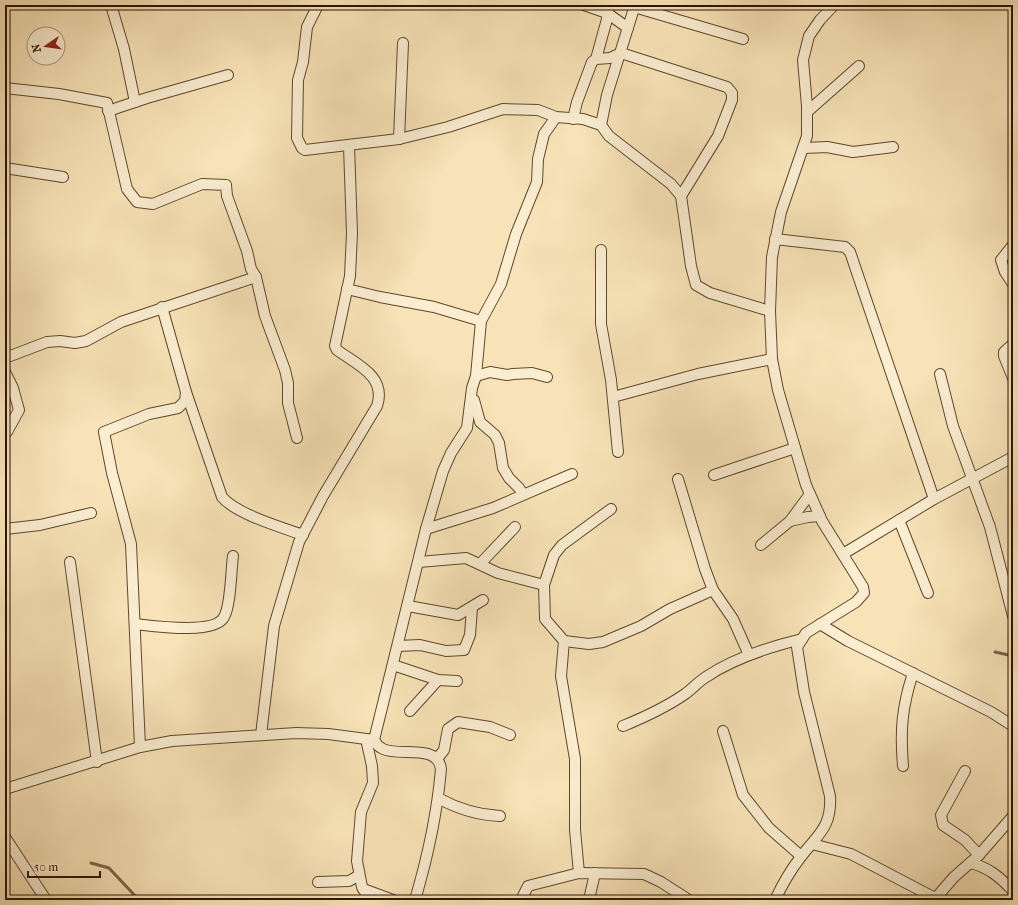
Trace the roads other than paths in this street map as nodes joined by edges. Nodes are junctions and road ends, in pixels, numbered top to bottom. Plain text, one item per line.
1 (111, 5) edge
2 (584, 5) edge
3 (834, 5) edge
4 (634, 6) edge
5 (316, 9) dead end
6 (608, 9) edge
7 (628, 28) junction
8 (743, 39) dead end
9 (402, 43) dead end
10 (621, 53) junction
11 (596, 59) junction
12 (859, 66) dead end
13 (228, 75) dead end
14 (5, 88) edge
15 (135, 102) junction
16 (108, 111) junction
17 (807, 112) junction
18 (556, 117) junction
19 (573, 119) junction
20 (601, 125) junction
21 (399, 139) junction
22 (349, 146) junction
23 (893, 147) dead end
24 (804, 148) junction
25 (5, 168) edge
26 (63, 178) dead end
27 (681, 196) junction
28 (776, 239) junction
29 (1013, 245) edge
30 (601, 250) dead end
31 (256, 276) junction
32 (1013, 284) edge
33 (347, 289) junction
34 (162, 307) junction
35 (770, 311) junction
36 (481, 321) junction
37 (1013, 344) edge
38 (5, 358) edge
39 (772, 359) junction
40 (5, 372) edge
41 (940, 374) dead end
42 (476, 376) junction
43 (547, 377) dead end
44 (1013, 378) edge
45 (186, 392) junction
46 (472, 396) junction
47 (613, 397) junction
48 (5, 432) edge
49 (297, 438) dead end
50 (795, 448) junction
51 (618, 452) dead end
52 (1013, 457) edge
53 (572, 474) dead end
54 (714, 475) dead end
55 (973, 477) junction
56 (678, 479) dead end
57 (523, 494) junction
58 (810, 494) junction
59 (934, 498) junction
60 (611, 509) dead end
61 (91, 512) dead end
62 (820, 516) junction
63 (899, 520) junction
64 (790, 521) junction
65 (514, 527) dead end
66 (5, 529) edge
67 (426, 529) junction
68 (303, 535) junction
69 (761, 546) dead end
70 (843, 554) junction
71 (233, 556) dead end
72 (70, 562) dead end
73 (420, 562) junction
74 (480, 564) junction
75 (544, 585) junction
76 (713, 590) junction
77 (928, 593) dead end
78 (483, 600) dead end
79 (408, 606) junction
80 (472, 608) junction
81 (1013, 616) edge
82 (135, 624) junction
83 (820, 624) junction
84 (802, 639) junction
85 (564, 641) junction
86 (398, 646) junction
87 (750, 655) junction
88 (393, 665) junction
89 (913, 673) junction
90 (438, 680) junction
91 (457, 681) dead end
92 (410, 711) dead end
93 (622, 726) dead end
94 (1013, 726) edge
95 (723, 731) dead end
96 (261, 735) junction
97 (510, 735) dead end
98 (370, 739) junction
99 (140, 747) junction
100 (437, 759) junction
101 (97, 762) junction
102 (903, 766) dead end
103 (965, 771) dead end
104 (5, 790) edge
105 (438, 798) junction
106 (500, 816) dead end
107 (1013, 816) edge
108 (5, 837) edge
109 (812, 844) junction
110 (979, 855) junction
111 (801, 856) junction
112 (970, 863) junction
113 (579, 873) junction
114 (595, 873) junction
115 (358, 876) junction
116 (318, 882) dead end
117 (363, 889) junction
118 (1013, 891) edge
119 (935, 899) edge
120 (46, 900) edge
121 (370, 900) edge
122 (393, 900) edge
123 (415, 900) edge
124 (523, 900) edge
125 (590, 900) edge
126 (689, 900) edge
127 (775, 900) edge

1 - 15 street
2 - 6 street
3 - 17 street
4 - 7 street
4 - 8 street
5 - 22 street
6 - 7 street
6 - 11 street
7 - 10 street
9 - 21 street
10 - 11 street
10 - 20 street
10 - 27 street
11 - 19 street
12 - 17 street
13 - 15 street
14 - 16 street
15 - 16 street
16 - 31 street
17 - 24 street
18 - 19 street
18 - 21 street
18 - 36 street
19 - 20 street
20 - 27 street
21 - 22 street
22 - 33 street
23 - 24 street
24 - 28 street
25 - 26 street
27 - 35 street
28 - 35 street
28 - 59 street
29 - 32 street
30 - 47 street
31 - 34 street
31 - 49 street
33 - 36 street
33 - 68 street
34 - 38 street
34 - 45 street
35 - 39 street
36 - 42 street
37 - 44 street
39 - 47 street
39 - 50 street
40 - 48 street
41 - 55 street
42 - 43 street
42 - 46 street
45 - 68 street
45 - 82 street
46 - 57 street
46 - 67 street
47 - 51 street
50 - 54 street
50 - 58 street
52 - 55 street
53 - 57 street
55 - 59 street
55 - 81 street
56 - 76 street
57 - 67 street
58 - 62 street
58 - 64 street
59 - 63 street
60 - 75 street
61 - 66 street
62 - 64 street
62 - 70 street
63 - 70 street
63 - 77 street
64 - 69 street
65 - 74 street
67 - 73 street
68 - 96 street
70 - 83 street
71 - 82 street
72 - 101 street
73 - 74 street
73 - 79 street
74 - 75 street
75 - 85 street
76 - 85 street
76 - 87 street
78 - 80 street
79 - 80 street
79 - 86 street
80 - 86 street
82 - 99 street
83 - 84 street
83 - 89 street
84 - 87 street
84 - 109 street
85 - 113 street
86 - 88 street
87 - 93 street
88 - 90 street
88 - 98 street
89 - 94 street
89 - 102 street
90 - 91 street
90 - 92 street
95 - 111 street
96 - 98 street
96 - 99 street
97 - 100 street
98 - 100 street
98 - 115 street
99 - 101 street
100 - 105 street
101 - 104 street
103 - 110 street
105 - 106 street
105 - 123 street
107 - 110 street
108 - 120 street
109 - 111 street
109 - 119 street
110 - 112 street
111 - 127 street
112 - 118 street
112 - 119 street
113 - 114 street
113 - 124 street
114 - 125 street
114 - 126 street
115 - 116 street
115 - 117 street
117 - 121 street
117 - 122 street

